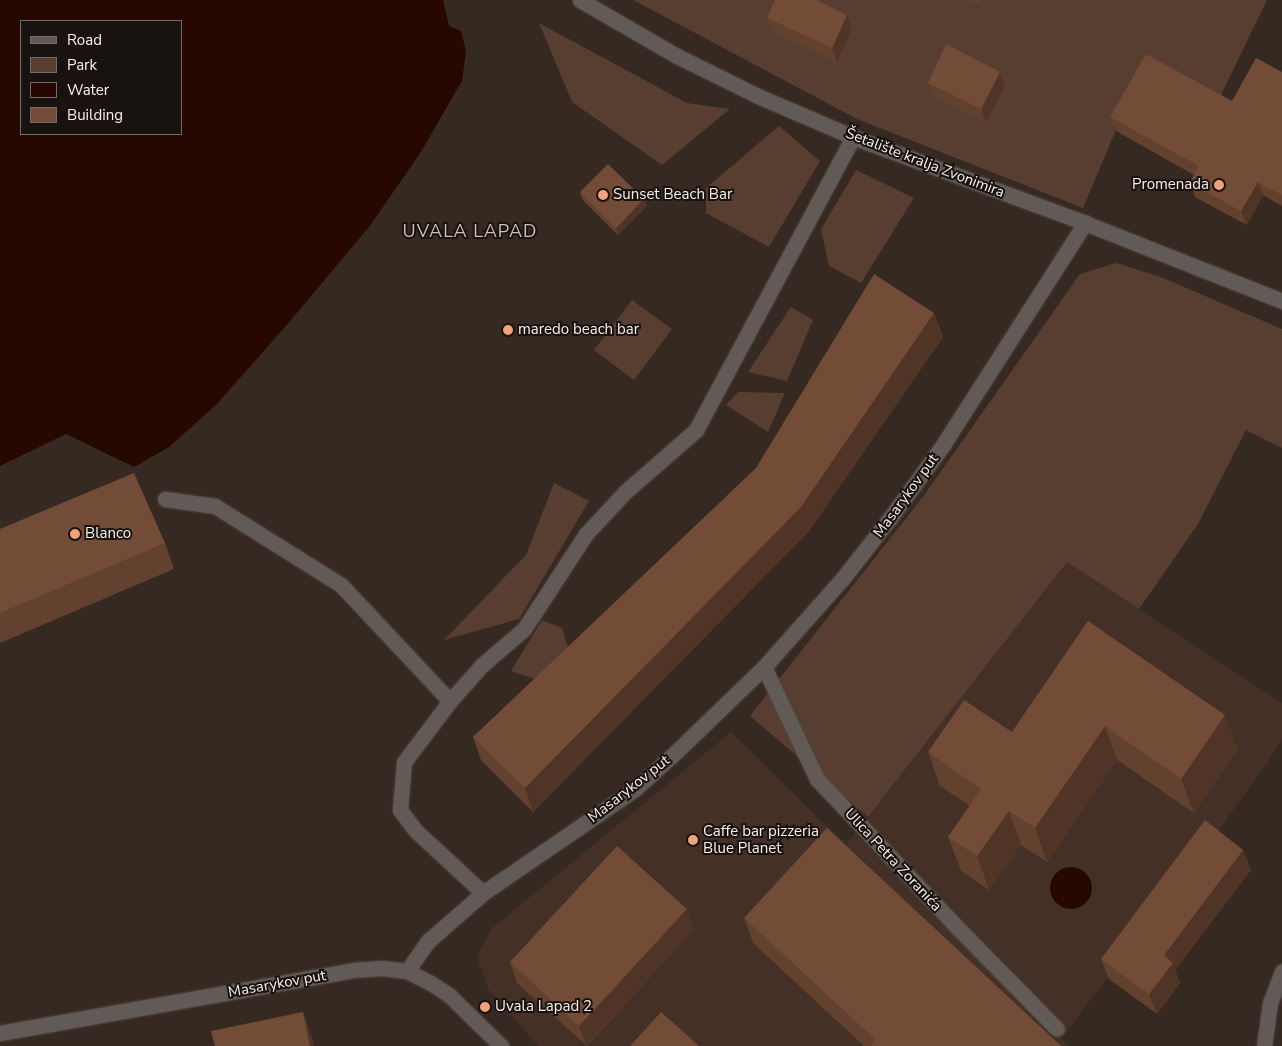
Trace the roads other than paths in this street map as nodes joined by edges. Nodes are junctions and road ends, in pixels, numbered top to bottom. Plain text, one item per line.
1 (580, 0) edge
2 (853, 137) junction
3 (1085, 223) junction
4 (1282, 301) edge
5 (165, 499) dead end
6 (764, 667) junction
7 (450, 701) junction
8 (483, 893) junction
9 (407, 971) junction
10 (1282, 971) edge
11 (1057, 1029) dead end
12 (0, 1033) edge
13 (500, 1046) edge
14 (1264, 1046) edge

1 - 2 street, Šetalište kralja Zvonimira
2 - 3 street, Šetalište kralja Zvonimira
2 - 7 street
3 - 4 street, Šetalište kralja Zvonimira
3 - 6 street, Masarykov put
5 - 7 street
6 - 8 street, Masarykov put
6 - 11 street, Ulica Petra Zoranića
7 - 8 street
8 - 9 street, Masarykov put
9 - 12 street, Masarykov put
9 - 13 street
10 - 14 street

